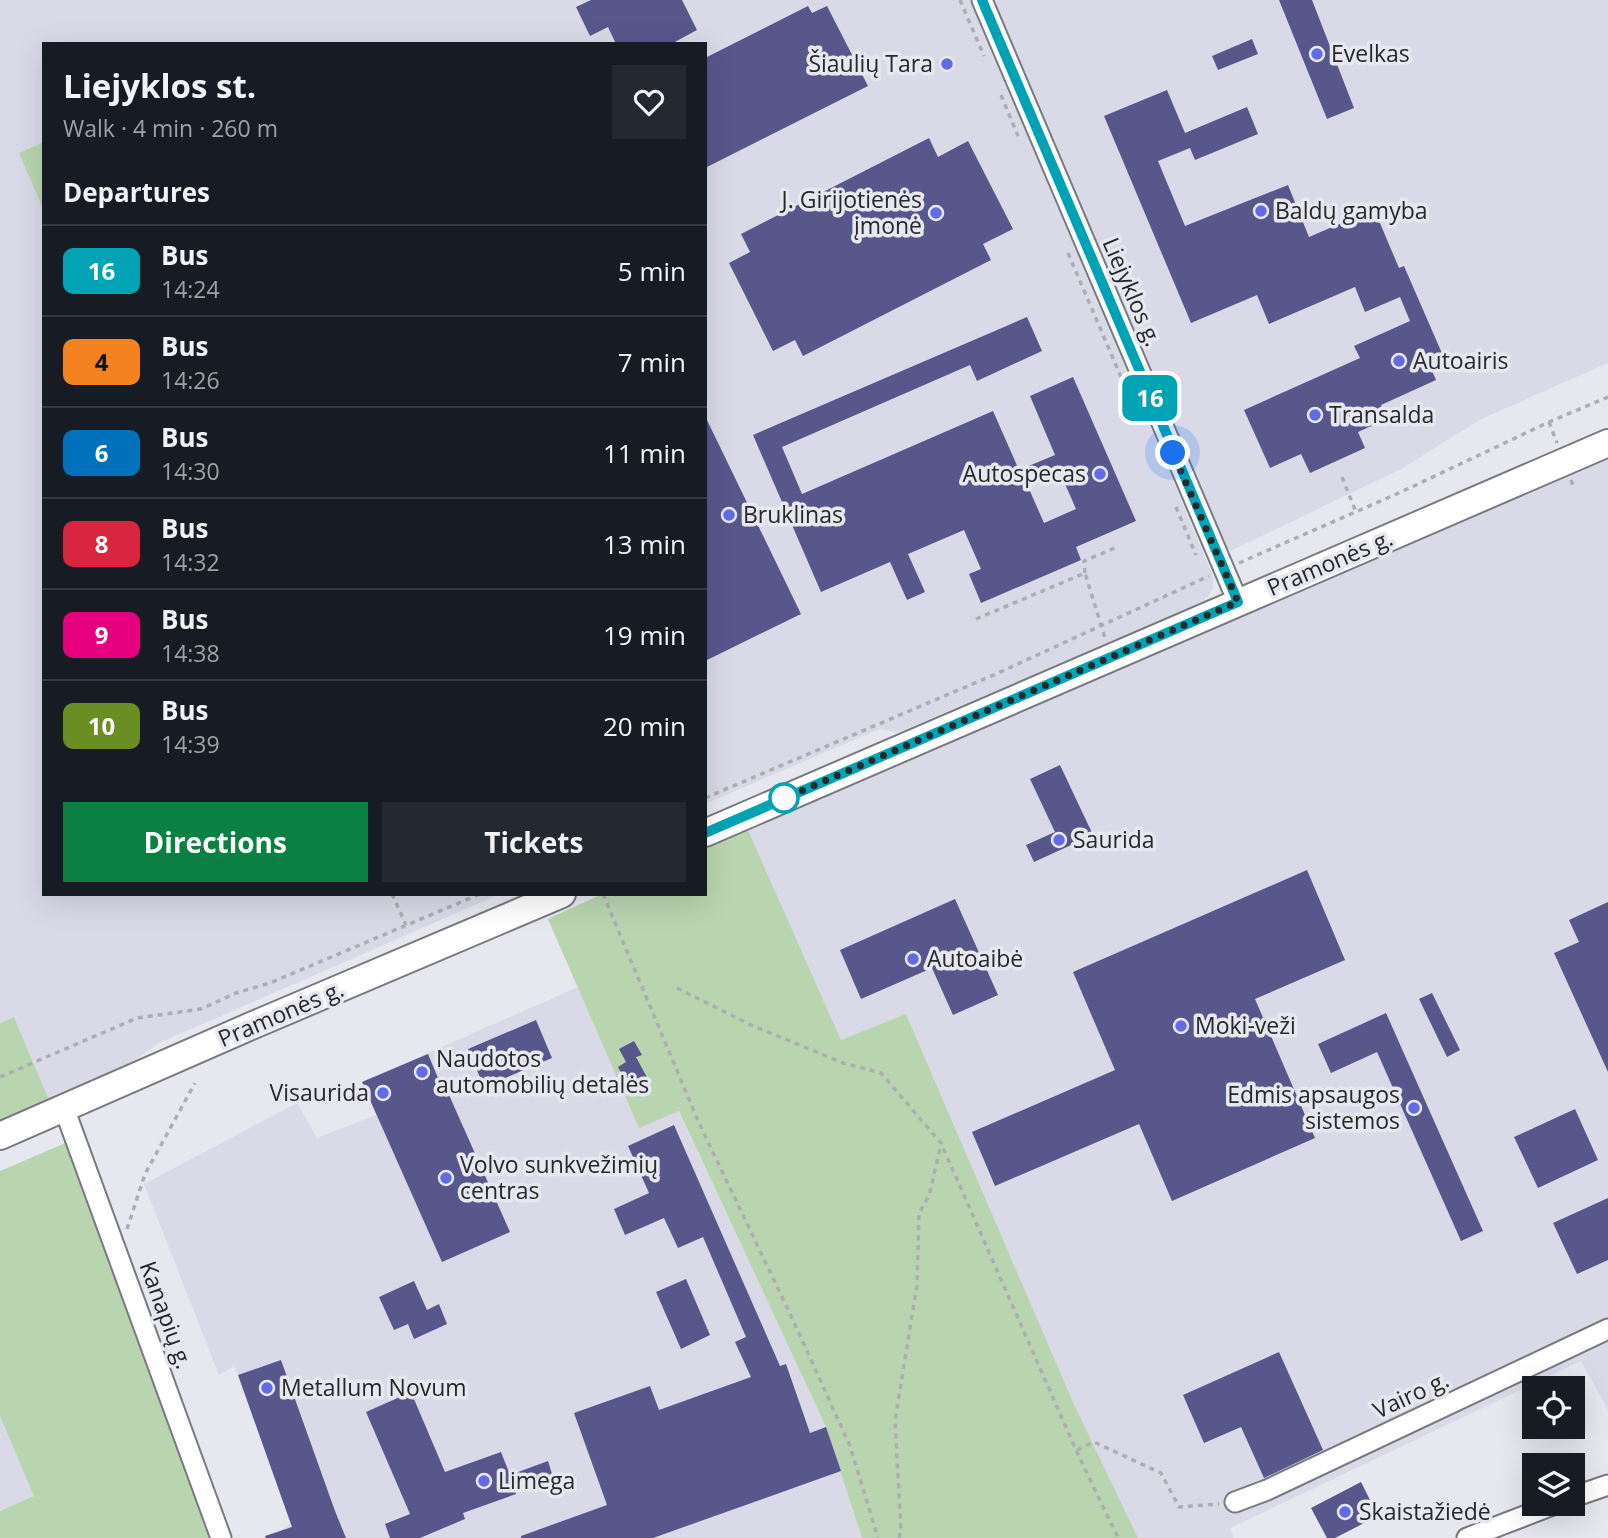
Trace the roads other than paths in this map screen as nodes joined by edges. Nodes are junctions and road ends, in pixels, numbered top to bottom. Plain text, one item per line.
1 (982, 0) edge
2 (1608, 443) edge
3 (1238, 602) junction
4 (707, 832) edge
5 (557, 896) edge
6 (64, 1108) junction
7 (0, 1136) edge
8 (1608, 1329) edge
9 (1608, 1485) edge
10 (1585, 1493) edge
11 (1235, 1502) road end
12 (1524, 1516) edge
13 (221, 1538) edge
14 (1467, 1538) edge

1 - 3 street, Liejyklos g.
2 - 3 main road, Pramonės g.
3 - 4 main road, Pramonės g.
5 - 6 main road, Pramonės g.
6 - 7 main road, Pramonės g.
6 - 13 street, Kanapių g.
8 - 11 street, Vairo g.
9 - 10 street
12 - 14 street

